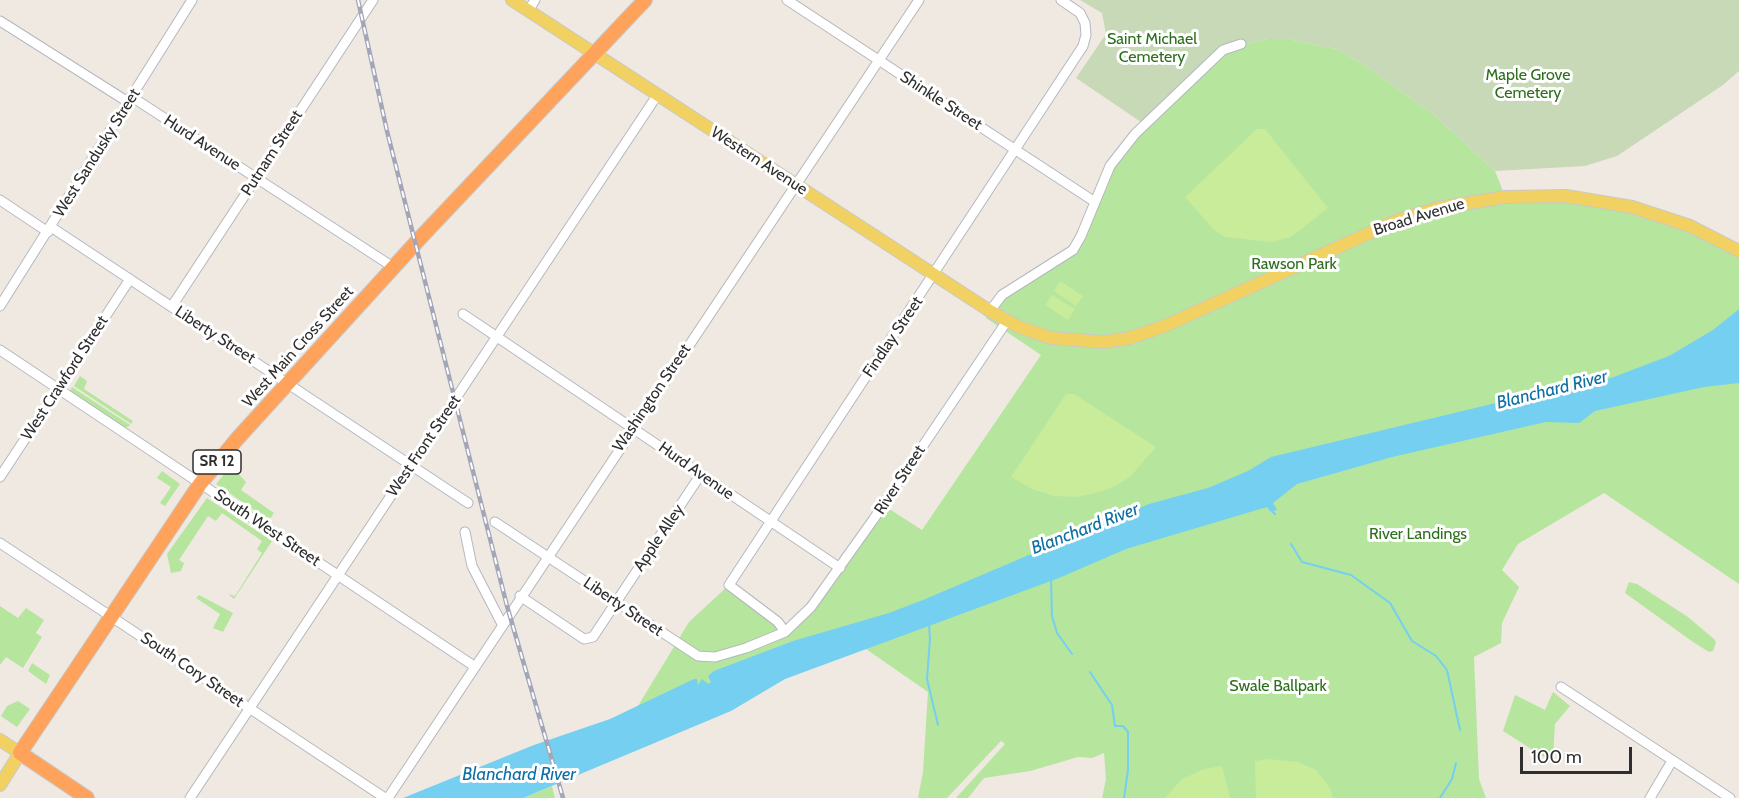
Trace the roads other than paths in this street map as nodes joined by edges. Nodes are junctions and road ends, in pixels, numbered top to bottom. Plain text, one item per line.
1 (192, 0) edge
2 (373, 0) edge
3 (512, 0) edge
4 (645, 0) edge
5 (787, 0) edge
6 (920, 0) edge
7 (1061, 0) edge
8 (532, 5) edge
9 (0, 21) edge
10 (1241, 44) dead end
11 (593, 53) junction
12 (879, 60) junction
13 (658, 94) junction
14 (130, 100) junction
15 (1016, 150) junction
16 (256, 178) junction
17 (796, 185) junction
18 (0, 200) edge
19 (1095, 202) junction
20 (49, 229) junction
21 (1738, 249) edge
22 (393, 267) junction
23 (934, 275) junction
24 (130, 279) junction
25 (0, 306) edge
26 (172, 306) junction
27 (990, 311) junction
28 (463, 314) dead end
29 (1007, 321) junction
30 (498, 336) junction
31 (0, 350) edge
32 (288, 383) junction
33 (58, 389) junction
34 (633, 427) junction
35 (411, 466) junction
36 (701, 474) junction
37 (0, 477) edge
38 (200, 484) junction
39 (468, 503) dead end
40 (771, 521) junction
41 (495, 522) dead end
42 (465, 531) dead end
43 (0, 543) edge
44 (547, 557) junction
45 (840, 568) junction
46 (338, 576) junction
47 (520, 596) junction
48 (616, 602) junction
49 (111, 616) junction
50 (502, 624) junction
51 (785, 632) junction
52 (474, 666) junction
53 (1561, 687) dead end
54 (250, 708) junction
55 (0, 740) edge
56 (20, 753) junction
57 (1672, 761) junction
58 (0, 785) edge
59 (87, 798) edge
60 (190, 798) edge
61 (386, 798) edge
62 (1650, 798) edge
63 (1730, 798) edge

1 - 14 street, West Sandusky Street
2 - 16 street, Putnam Street
3 - 8 main road, Western Avenue
4 - 11 highway, West Main Cross Street / SR 12
5 - 12 street, Shinkle Street
6 - 12 street, Washington Street
7 - 15 street, Findlay Street
8 - 11 main road, Western Avenue
9 - 14 street, Hurd Avenue
10 - 19 street
11 - 13 main road, Western Avenue
11 - 22 highway, West Main Cross Street / SR 12
12 - 15 street, Shinkle Street
12 - 17 street, Washington Street
13 - 17 main road, Western Avenue
13 - 30 street, West Front Street
14 - 16 street, Hurd Avenue
14 - 20 street, West Sandusky Street
15 - 19 street, Shinkle Street
15 - 23 street, Findlay Street
16 - 22 street, Hurd Avenue
16 - 26 street, Putnam Street
17 - 23 main road, Western Avenue
17 - 34 street, Washington Street
18 - 20 street, Liberty Street
19 - 27 street
20 - 24 street, Liberty Street
20 - 25 street, West Sandusky Street
21 - 29 main road, Broad Avenue
22 - 32 highway, West Main Cross Street / SR 12
23 - 27 main road, Western Avenue
23 - 40 street, Findlay Street
24 - 26 street, Liberty Street
24 - 33 street, West Crawford Street
26 - 32 street, Liberty Street
27 - 29 main road, Western Avenue
28 - 30 street, Hurd Avenue
29 - 45 street, River Street
30 - 34 street, Hurd Avenue
30 - 35 street, West Front Street
31 - 33 street, South West Street
32 - 35 street, Liberty Street
32 - 38 highway, West Main Cross Street / SR 12
33 - 37 street, West Crawford Street
33 - 38 street, South West Street
34 - 36 street, Hurd Avenue
34 - 44 street, Washington Street
35 - 39 street, Liberty Street
35 - 46 street, West Front Street
36 - 40 street, Hurd Avenue
36 - 48 street, Apple Alley
38 - 46 street, South West Street
38 - 49 highway, West Main Cross Street / SR 12
40 - 45 street, Hurd Avenue
40 - 51 street, Findlay Street
41 - 44 street, Liberty Street
42 - 50 street
43 - 49 street, South Cory Street
44 - 47 street, Washington Street
44 - 48 street, Liberty Street
45 - 51 street, River Street
46 - 52 street, South West Street
46 - 54 street, West Front Street
47 - 48 street, Apple Alley
47 - 50 street, Washington Street
48 - 51 street, Liberty Street
49 - 54 street, South Cory Street
49 - 56 highway, West Main Cross Street / SR 12
50 - 52 street, Washington Street
52 - 61 street, Washington Street
53 - 57 street
54 - 60 street, West Front Street
54 - 61 street, South Cory Street
55 - 56 main road
56 - 58 main road
56 - 59 highway
57 - 62 street
57 - 63 street

